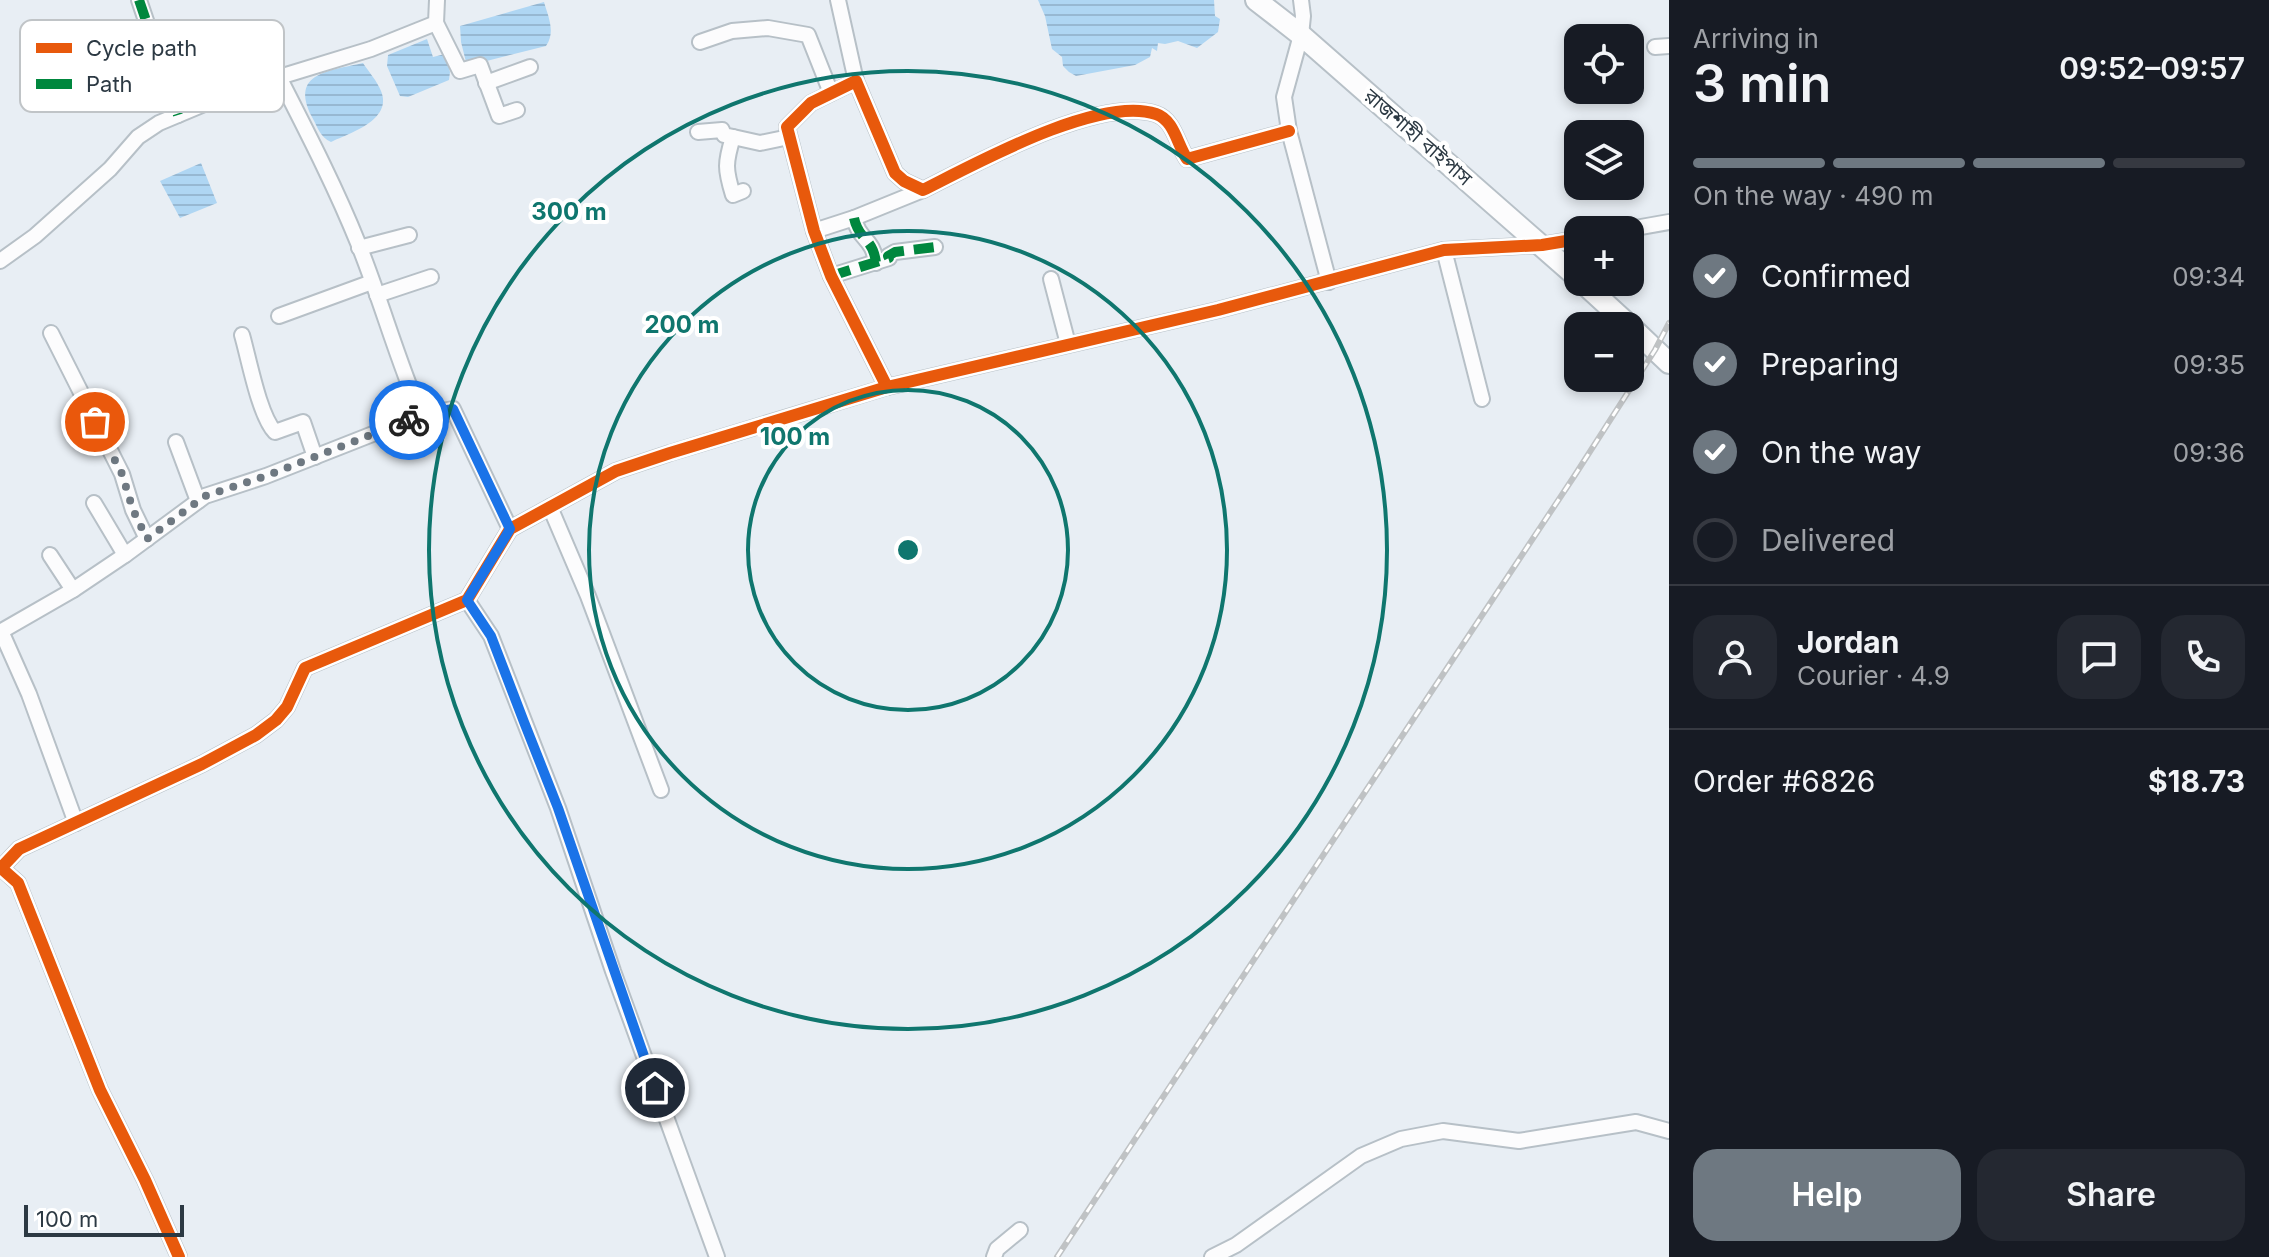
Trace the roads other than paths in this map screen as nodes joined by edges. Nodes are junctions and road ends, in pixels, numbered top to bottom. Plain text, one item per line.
1 (139, 0) edge
2 (437, 0) edge
3 (838, 0) edge
4 (1256, 0) edge
5 (1301, 0) edge
6 (146, 20) edge
7 (436, 23) junction
8 (1301, 35) junction
9 (700, 42) dead end
10 (530, 67) dead end
11 (284, 75) edge
12 (856, 81) junction
13 (486, 83) junction
14 (284, 87) edge
15 (831, 93) junction
16 (517, 110) dead end
17 (177, 112) edge
18 (185, 112) edge
19 (178, 115) junction
20 (1289, 131) junction
21 (698, 132) dead end
22 (733, 137) junction
23 (789, 137) junction
24 (923, 190) junction
25 (743, 191) dead end
26 (854, 218) junction
27 (1669, 222) edge
28 (1644, 226) edge
29 (814, 231) junction
30 (409, 235) dead end
31 (1564, 241) edge
32 (1542, 245) junction
33 (935, 247) dead end
34 (359, 248) junction
35 (1444, 250) junction
36 (0, 261) edge
37 (876, 263) junction
38 (1564, 265) edge
39 (831, 276) junction
40 (431, 277) dead end
41 (1051, 279) dead end
42 (1329, 282) junction
43 (374, 289) junction
44 (1597, 296) edge
45 (1615, 312) edge
46 (279, 316) dead end
47 (51, 333) dead end
48 (242, 335) dead end
49 (1644, 339) edge
50 (1068, 344) junction
51 (1669, 363) edge
52 (887, 387) junction
53 (1482, 399) dead end
54 (421, 415) junction
55 (176, 442) dead end
56 (315, 457) junction
57 (198, 501) junction
58 (94, 503) dead end
59 (550, 507) junction
60 (510, 529) junction
61 (147, 539) junction
62 (50, 555) dead end
63 (125, 555) junction
64 (73, 590) junction
65 (467, 600) junction
66 (0, 631) edge
67 (661, 790) dead end
68 (76, 823) junction
69 (1, 868) edge
70 (1669, 1131) edge
71 (1020, 1230) dead end
72 (179, 1257) edge
73 (717, 1257) edge
74 (994, 1257) edge
75 (1212, 1257) edge

1 - 6 street
2 - 7 street
3 - 12 street
4 - 8 highway, রাজশাহী বাইপাস
5 - 8 street
7 - 11 street
7 - 13 street
8 - 20 street
8 - 32 highway, রাজশাহী বাইপাস
9 - 15 street
10 - 13 street
12 - 15 street
12 - 24 street
13 - 16 street
14 - 34 street
15 - 23 street
17 - 19 street
18 - 19 street
19 - 36 street
20 - 24 street
20 - 42 street
21 - 22 street
22 - 23 street
22 - 25 street
23 - 29 street
24 - 26 street
26 - 29 street
26 - 37 street
27 - 28 street
29 - 39 street
30 - 34 street
31 - 32 street
32 - 35 street
32 - 38 highway, রাজশাহী বাইপাস
33 - 37 street
34 - 43 street
35 - 42 street
35 - 53 street
37 - 39 street
39 - 52 street
40 - 43 street
41 - 50 street
42 - 50 street
43 - 46 street
43 - 54 street
44 - 45 highway, রাজশাহী বাইপাস
47 - 61 street
48 - 56 street
49 - 51 highway, রাজশাহী বাইপাস
50 - 52 street
52 - 59 street
54 - 56 street
54 - 60 street
55 - 57 street
56 - 57 street
57 - 61 street
58 - 63 street
59 - 60 street
59 - 67 street
60 - 65 street
61 - 63 street
62 - 64 street
63 - 64 street
64 - 66 street
65 - 68 street
65 - 73 street
66 - 68 street
68 - 69 street
69 - 72 street
70 - 75 street
71 - 74 street

